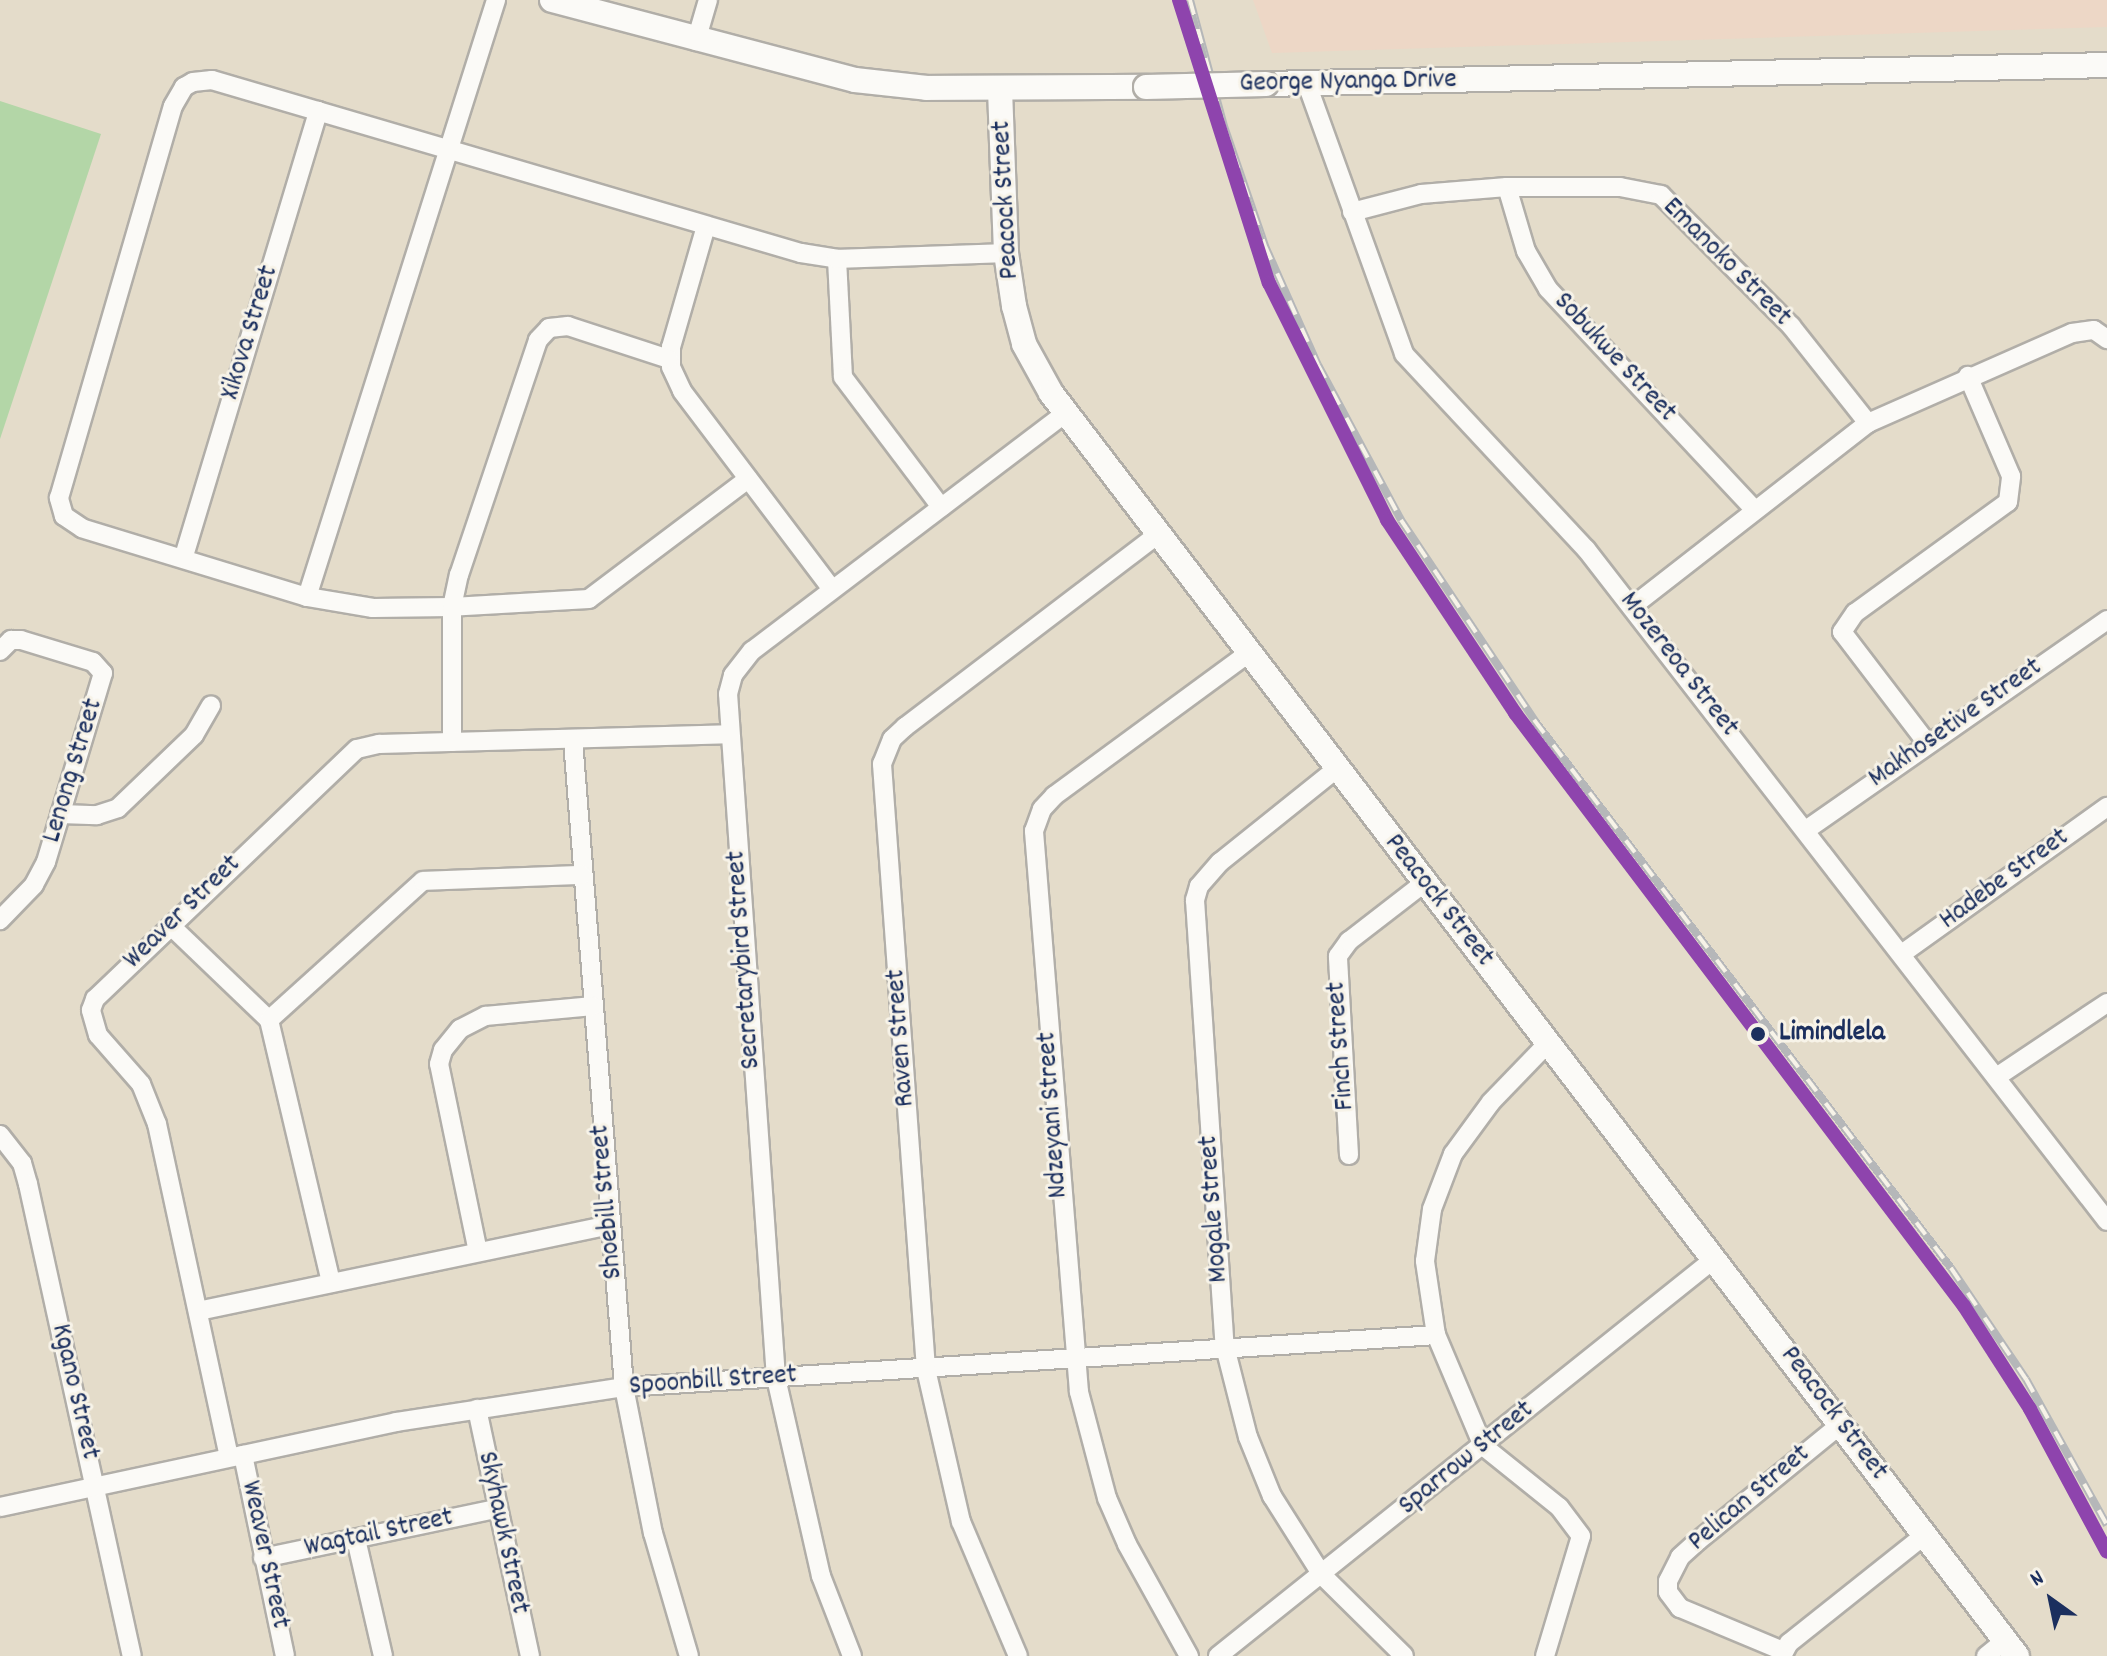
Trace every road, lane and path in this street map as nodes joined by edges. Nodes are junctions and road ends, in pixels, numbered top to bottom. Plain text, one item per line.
1 (496, 0) edge
2 (552, 0) edge
3 (708, 0) edge
4 (696, 41) junction
5 (2107, 65) edge
6 (1307, 84) junction
7 (1000, 89) junction
8 (318, 111) junction
9 (449, 150) junction
10 (1507, 187) junction
11 (1352, 212) junction
12 (706, 226) junction
13 (1006, 253) junction
14 (837, 259) junction
15 (2107, 339) edge
16 (669, 359) junction
17 (1968, 376) junction
18 (1064, 414) junction
19 (1868, 423) junction
20 (748, 479) junction
21 (941, 507) junction
22 (1754, 509) junction
23 (1156, 536) junction
24 (184, 556) junction
25 (832, 589) junction
26 (307, 597) junction
27 (1633, 606) junction
28 (452, 607) junction
29 (2107, 620) edge
30 (0, 651) edge
31 (1246, 655) junction
32 (211, 705) dead end
33 (728, 734) junction
34 (573, 740) junction
35 (452, 742) junction
36 (1927, 743) junction
37 (1335, 770) junction
38 (2107, 807) edge
39 (60, 814) junction
40 (1806, 830) junction
41 (582, 875) junction
42 (1424, 883) junction
43 (0, 920) edge
44 (171, 926) junction
45 (1903, 953) junction
46 (2107, 1003) edge
47 (593, 1006) junction
48 (269, 1020) junction
49 (1547, 1044) junction
50 (1998, 1076) junction
51 (0, 1135) edge
52 (1349, 1155) dead end
53 (2107, 1221) edge
54 (610, 1225) junction
55 (478, 1252) junction
56 (1714, 1259) junction
57 (331, 1283) junction
58 (198, 1311) junction
59 (1436, 1335) junction
60 (1225, 1347) junction
61 (1075, 1359) junction
62 (926, 1369) junction
63 (776, 1378) junction
64 (624, 1387) junction
65 (477, 1409) junction
66 (1841, 1424) junction
67 (1483, 1446) junction
68 (236, 1456) junction
69 (95, 1486) junction
70 (0, 1507) edge
71 (495, 1509) junction
72 (1925, 1535) junction
73 (356, 1539) junction
74 (263, 1558) junction
75 (1322, 1575) junction
76 (2012, 1648) edge
77 (1782, 1654) edge
78 (132, 1656) edge
79 (285, 1656) edge
80 (383, 1656) edge
81 (530, 1656) edge
82 (689, 1656) edge
83 (852, 1656) edge
84 (1018, 1656) edge
85 (1189, 1656) edge
86 (1218, 1656) edge
87 (1404, 1656) edge
88 (1545, 1656) edge
89 (1986, 1656) edge

1 - 9 street
2 - 4 street, George Nyanga Drive
3 - 4 street
4 - 7 street, George Nyanga Drive
5 - 6 street, George Nyanga Drive
6 - 7 street, George Nyanga Drive, bridge
6 - 11 street, Mozereoa Street
7 - 13 street, Peacock Street
8 - 9 street
8 - 24 street, Xikova Street
8 - 24 street
9 - 12 street
9 - 26 street
10 - 11 street, Emanoko Street
10 - 19 street, Emanoko Street
10 - 22 street, Sobukwe Street
11 - 27 street, Mozereoa Street
12 - 14 street
12 - 16 street
13 - 14 street
13 - 18 street, Peacock Street
14 - 21 street
15 - 17 street
16 - 20 street
16 - 28 street
17 - 19 street
17 - 36 street
18 - 21 street, Secretarybird Street
18 - 23 street, Peacock Street
19 - 22 street
20 - 25 street
20 - 28 street
21 - 25 street, Secretarybird Street
22 - 27 street
23 - 31 street, Peacock Street
23 - 62 street, Raven Street
24 - 26 street
25 - 33 street, Secretarybird Street
26 - 28 street
27 - 40 street, Mozereoa Street
28 - 35 street
29 - 36 street, Makhosetive Street
30 - 39 street, Lenong Street
31 - 37 street, Peacock Street
31 - 61 street, Ndzeyani Street
32 - 39 street
33 - 34 street, Weaver Street
33 - 63 street, Secretarybird Street
34 - 35 street, Weaver Street
34 - 41 street, Shoebill Street
35 - 44 street, Weaver Street
36 - 40 street, Makhosetive Street
37 - 42 street, Peacock Street
37 - 60 street, Mogale Street
38 - 45 street, Hadebe Street
39 - 43 street, Lenong Street
40 - 45 street, Mozereoa Street
41 - 47 street, Shoebill Street
41 - 48 street
42 - 49 street, Peacock Street
42 - 52 street, Finch Street
44 - 48 street
44 - 58 street, Weaver Street
45 - 50 street, Mozereoa Street
46 - 50 street
47 - 54 street, Shoebill Street
47 - 55 street
48 - 57 street
49 - 56 street, Peacock Street
49 - 59 street
50 - 53 street, Mozereoa Street
51 - 69 street, Kgano Street
54 - 55 street
54 - 64 street, Shoebill Street
55 - 57 street
56 - 66 street, Peacock Street
56 - 67 street, Sparrow Street
57 - 58 street
58 - 68 street, Weaver Street
59 - 60 street, Spoonbill Street
59 - 67 street
60 - 61 street, Spoonbill Street
60 - 75 street, Mogale Street
61 - 62 street, Spoonbill Street
61 - 85 street, Ndzeyani Street
62 - 63 street, Spoonbill Street
62 - 84 street, Raven Street
63 - 64 street, Spoonbill Street
63 - 83 street, Secretarybird Street
64 - 65 street, Spoonbill Street
64 - 82 street, Shoebill Street
65 - 68 street, Spoonbill Street
65 - 71 street, Skyhawk Street
66 - 72 street, Peacock Street
66 - 77 street, Pelican Street
67 - 75 street, Sparrow Street
67 - 88 street
68 - 69 street, Spoonbill Street
68 - 74 street, Weaver Street
69 - 70 street, Spoonbill Street
69 - 78 street, Kgano Street
71 - 73 street, Wagtail Street
71 - 81 street, Skyhawk Street
72 - 76 street, Peacock Street
72 - 77 street
73 - 74 street, Wagtail Street
73 - 80 street
74 - 79 street, Weaver Street
75 - 86 street, Sparrow Street
75 - 87 street, Mogale Street
76 - 89 street

